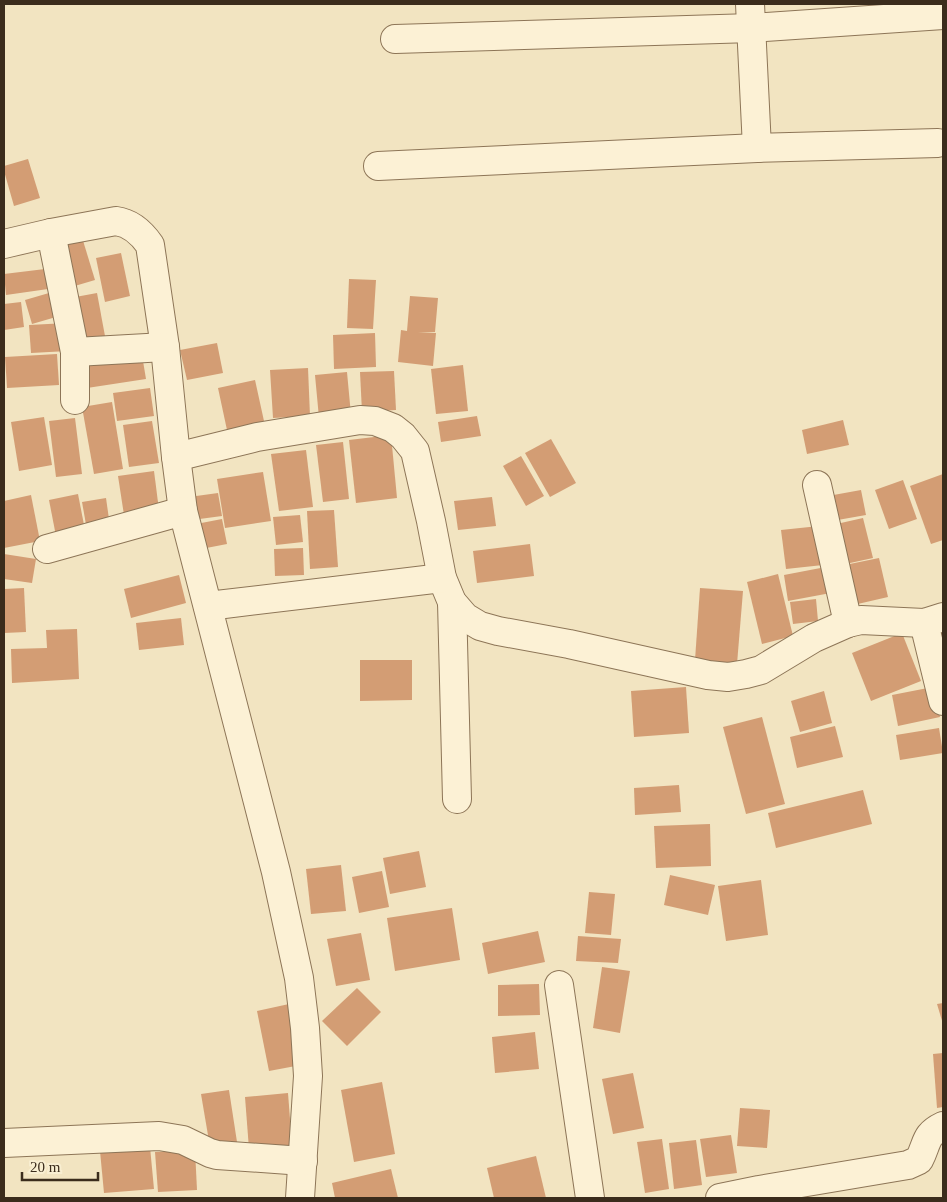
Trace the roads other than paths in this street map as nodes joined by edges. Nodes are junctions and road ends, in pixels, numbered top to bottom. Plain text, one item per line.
1 (943, 15) edge
2 (751, 16) edge
3 (395, 39) dead end
4 (938, 143) dead end
5 (757, 148) junction
6 (378, 166) dead end
7 (51, 232) junction
8 (4, 244) edge
9 (165, 347) junction
10 (75, 352) junction
11 (75, 400) dead end
12 (176, 457) junction
13 (817, 485) dead end
14 (183, 511) junction
15 (47, 549) dead end
16 (447, 590) junction
17 (208, 606) junction
18 (934, 620) edge
19 (848, 623) junction
20 (943, 702) edge
21 (458, 799) dead end
22 (559, 985) dead end
23 (943, 1126) edge
24 (4, 1143) edge
25 (303, 1161) junction
26 (300, 1198) edge
27 (590, 1198) edge
28 (720, 1198) edge

1 - 2 street
2 - 3 street
2 - 5 street
4 - 5 street
5 - 6 street
7 - 8 street
7 - 9 street
7 - 10 street
9 - 10 street
9 - 12 street
10 - 11 street
12 - 14 street
12 - 16 street
13 - 19 street
14 - 15 street
14 - 17 street
16 - 17 street
16 - 19 street
16 - 21 street
17 - 25 street
18 - 19 street
18 - 20 street
22 - 27 street
23 - 28 street
24 - 25 street
25 - 26 street

